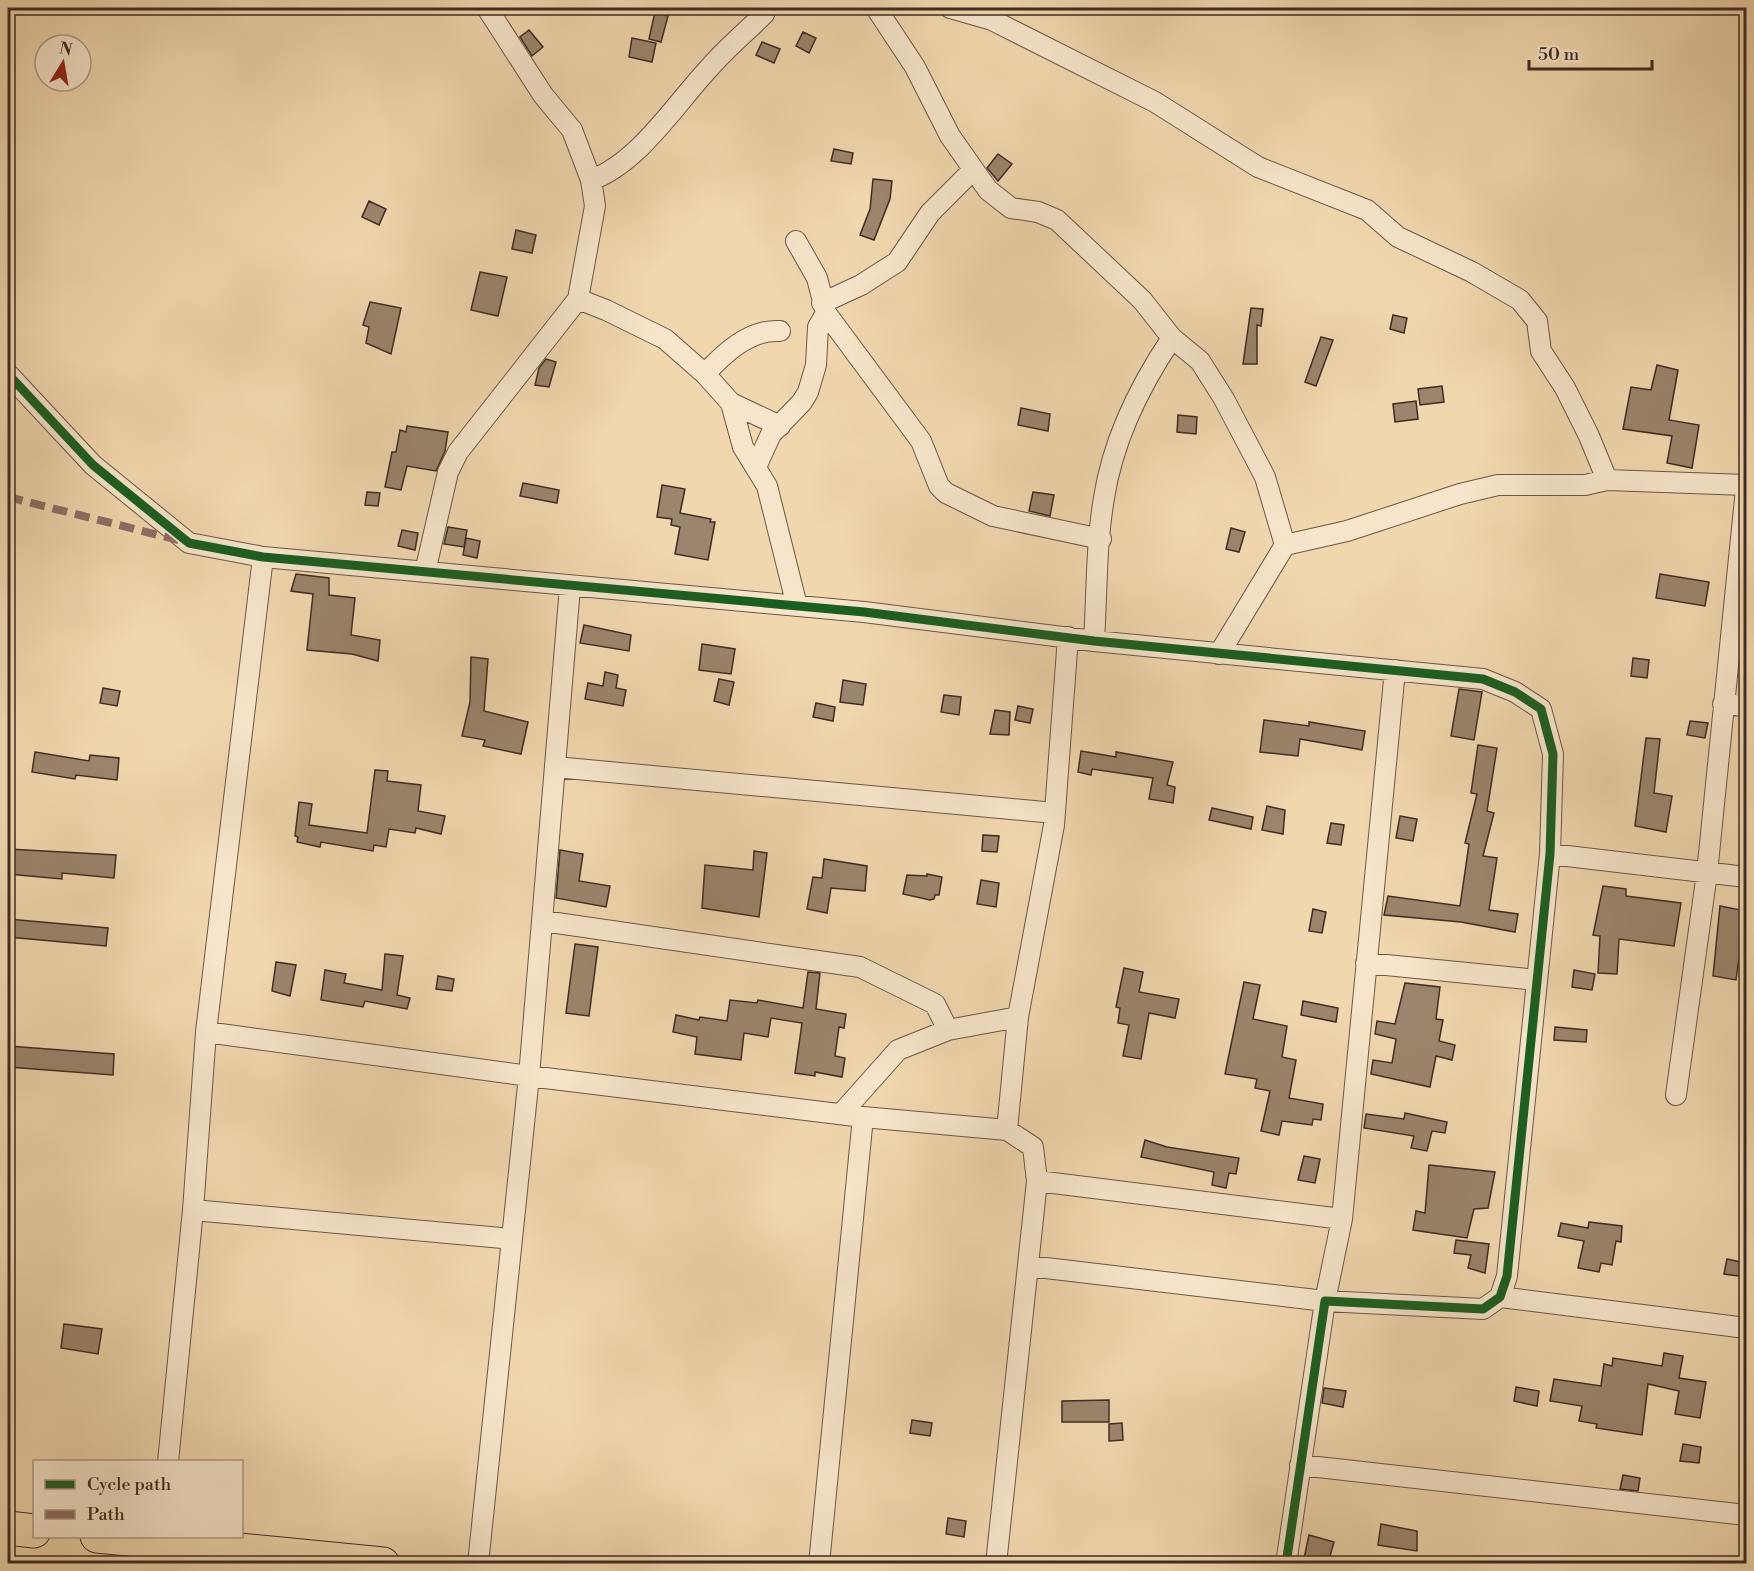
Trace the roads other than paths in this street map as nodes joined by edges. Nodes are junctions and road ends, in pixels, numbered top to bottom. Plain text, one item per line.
1 (487, 8) edge
2 (766, 8) edge
3 (876, 8) edge
4 (950, 8) edge
5 (973, 170) junction
6 (591, 180) junction
7 (796, 241) dead end
8 (578, 299) junction
9 (824, 308) junction
10 (780, 331) dead end
11 (1172, 338) junction
12 (8, 374) edge
13 (705, 374) junction
14 (731, 403) junction
15 (780, 426) junction
16 (756, 466) junction
17 (1607, 480) junction
18 (1746, 487) edge
19 (1101, 539) junction
20 (1285, 545) junction
21 (263, 557) junction
22 (425, 572) junction
23 (570, 587) junction
24 (797, 606) junction
25 (1068, 637) junction
26 (1094, 641) junction
27 (1219, 654) junction
28 (1395, 670) junction
29 (1723, 704) junction
30 (1746, 706) edge
31 (555, 767) junction
32 (1055, 813) junction
33 (1550, 854) junction
34 (1707, 873) junction
35 (1746, 877) edge
36 (543, 921) junction
37 (1366, 963) junction
38 (1537, 980) junction
39 (1018, 1017) junction
40 (948, 1030) junction
41 (206, 1032) junction
42 (529, 1076) junction
43 (1676, 1095) dead end
44 (841, 1114) junction
45 (863, 1117) junction
46 (1007, 1130) junction
47 (1037, 1181) junction
48 (193, 1210) junction
49 (1342, 1219) junction
50 (512, 1239) junction
51 (1029, 1266) junction
52 (1500, 1298) junction
53 (1325, 1300) junction
54 (1746, 1328) edge
55 (168, 1460) edge
56 (1300, 1465) junction
57 (1746, 1515) edge
58 (8, 1528) edge
59 (33, 1531) edge
60 (140, 1538) edge
61 (161, 1539) edge
62 (383, 1563) edge
63 (478, 1563) edge
64 (819, 1563) edge
65 (996, 1563) edge
66 (1286, 1563) edge

1 - 6 street
2 - 6 street
3 - 5 street
4 - 17 street
5 - 9 street
5 - 11 street
6 - 8 street
7 - 9 street
8 - 13 street
8 - 22 street
9 - 15 street
9 - 19 street
10 - 13 street
11 - 19 street
11 - 20 street
12 - 21 street
13 - 14 street
14 - 15 street
14 - 16 street
15 - 16 street
16 - 24 street
17 - 18 street
17 - 20 street
18 - 29 street
19 - 26 street
20 - 27 street
21 - 22 street
21 - 41 street
22 - 23 street
23 - 24 street
23 - 31 street
24 - 25 street
25 - 26 street
25 - 32 street
26 - 27 street
27 - 28 street
28 - 33 street
28 - 37 street
29 - 30 street
29 - 34 street
31 - 32 street
31 - 36 street
32 - 39 street
33 - 34 street
33 - 38 street
34 - 35 street
34 - 43 street
36 - 40 street
36 - 42 street
37 - 38 street
37 - 49 street
38 - 52 street
39 - 40 street
39 - 46 street
40 - 44 street
41 - 42 street
41 - 48 street
42 - 44 street
42 - 50 street
44 - 45 street
45 - 46 street
45 - 64 street
46 - 47 street
47 - 49 street
47 - 51 street
48 - 50 street
48 - 55 street
49 - 53 street
50 - 63 street
51 - 53 street
51 - 65 street
52 - 53 street
52 - 54 street
53 - 56 street
56 - 57 street
56 - 66 street
58 - 59 highway
60 - 61 highway
61 - 62 highway

